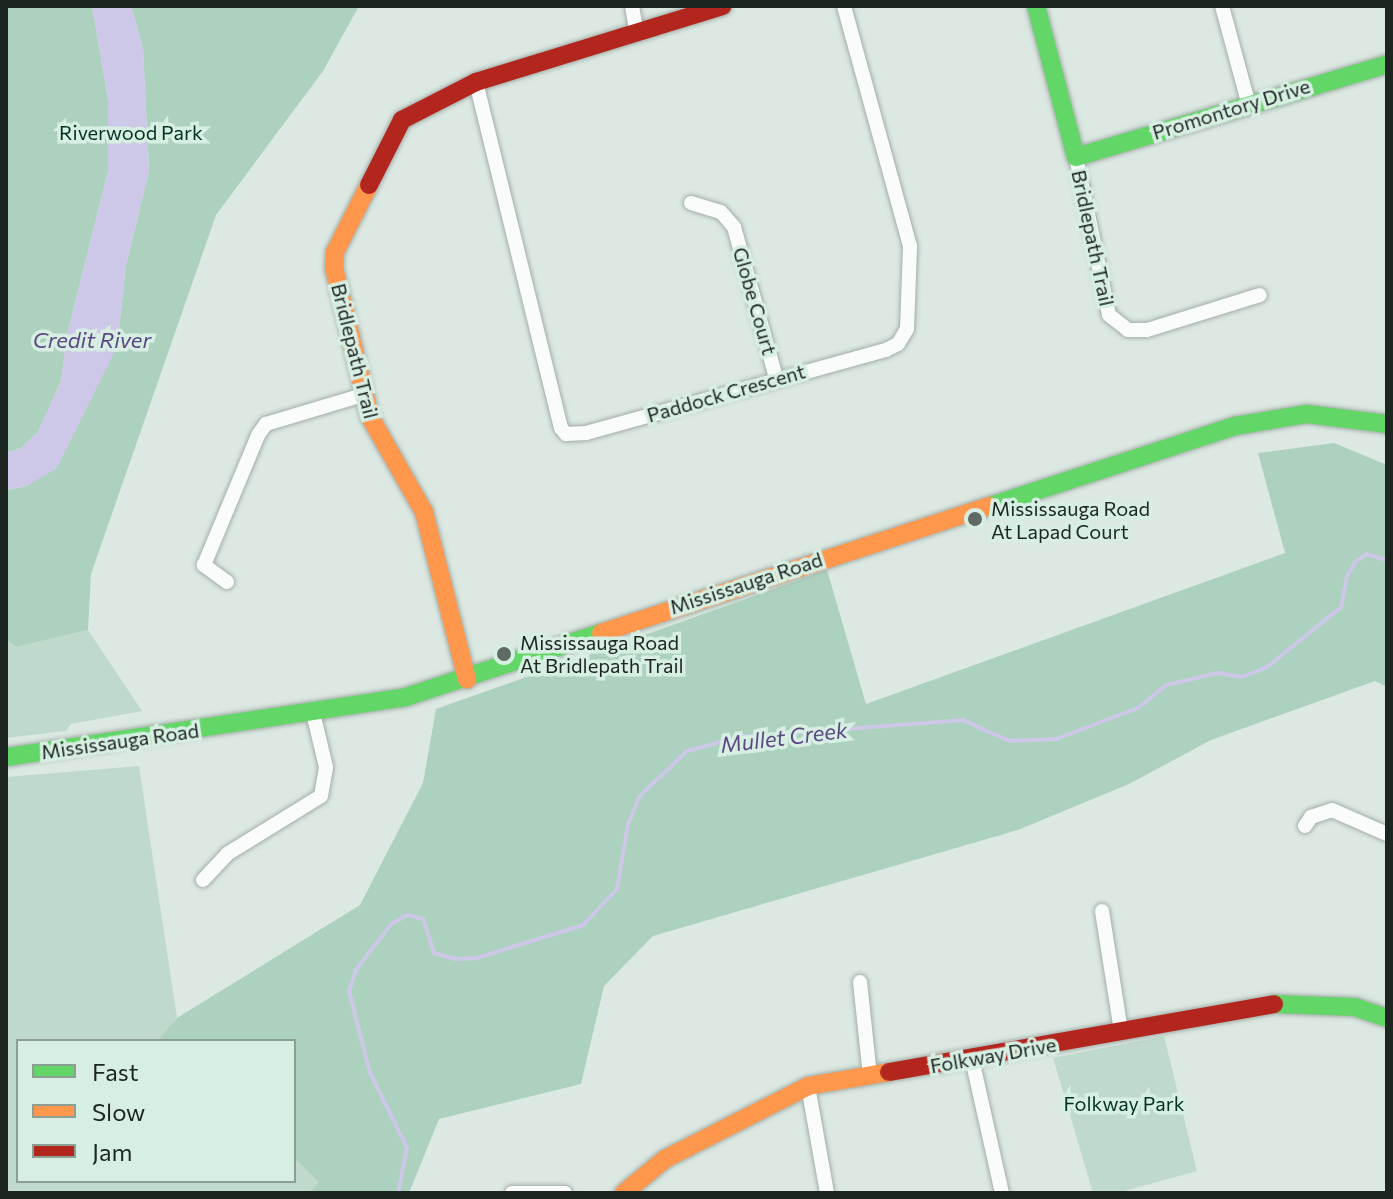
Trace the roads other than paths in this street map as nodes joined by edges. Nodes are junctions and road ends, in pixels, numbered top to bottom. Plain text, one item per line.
1 (632, 6) edge
2 (723, 6) edge
3 (844, 6) edge
4 (1036, 6) edge
5 (1222, 6) edge
6 (637, 33) junction
7 (1387, 64) edge
8 (476, 82) junction
9 (1248, 102) junction
10 (1076, 157) junction
11 (691, 203) dead end
12 (1260, 295) dead end
13 (776, 377) junction
14 (366, 394) junction
15 (1387, 424) edge
16 (227, 582) dead end
17 (467, 680) junction
18 (313, 713) junction
19 (6, 757) edge
20 (1305, 826) dead end
21 (1387, 834) edge
22 (203, 880) dead end
23 (1102, 911) dead end
24 (860, 982) dead end
25 (1387, 1018) edge
26 (1121, 1031) junction
27 (972, 1059) junction
28 (870, 1076) junction
29 (808, 1086) junction
30 (512, 1193) edge
31 (565, 1193) edge
32 (624, 1193) edge
33 (827, 1193) edge
34 (1002, 1193) edge

1 - 6 street
2 - 6 street, Bridlepath Trail
3 - 13 street, Paddock Crescent
4 - 10 street, Bridlepath Trail
5 - 9 street
6 - 8 street, Bridlepath Trail
7 - 9 street, Promontory Drive
8 - 13 street, Paddock Crescent
8 - 14 street, Bridlepath Trail
9 - 10 street, Promontory Drive
10 - 12 street, Bridlepath Trail
11 - 13 street, Globe Court
14 - 16 street
14 - 17 street, Bridlepath Trail
15 - 17 street, Mississauga Road
17 - 18 street, Mississauga Road
18 - 19 street, Mississauga Road
18 - 22 street
20 - 21 street
23 - 26 street
24 - 28 street
25 - 26 street, Folkway Drive
26 - 27 street, Folkway Drive
27 - 28 street, Folkway Drive
27 - 34 street
28 - 29 street, Folkway Drive
29 - 32 street, Folkway Drive
29 - 33 street
30 - 31 street

